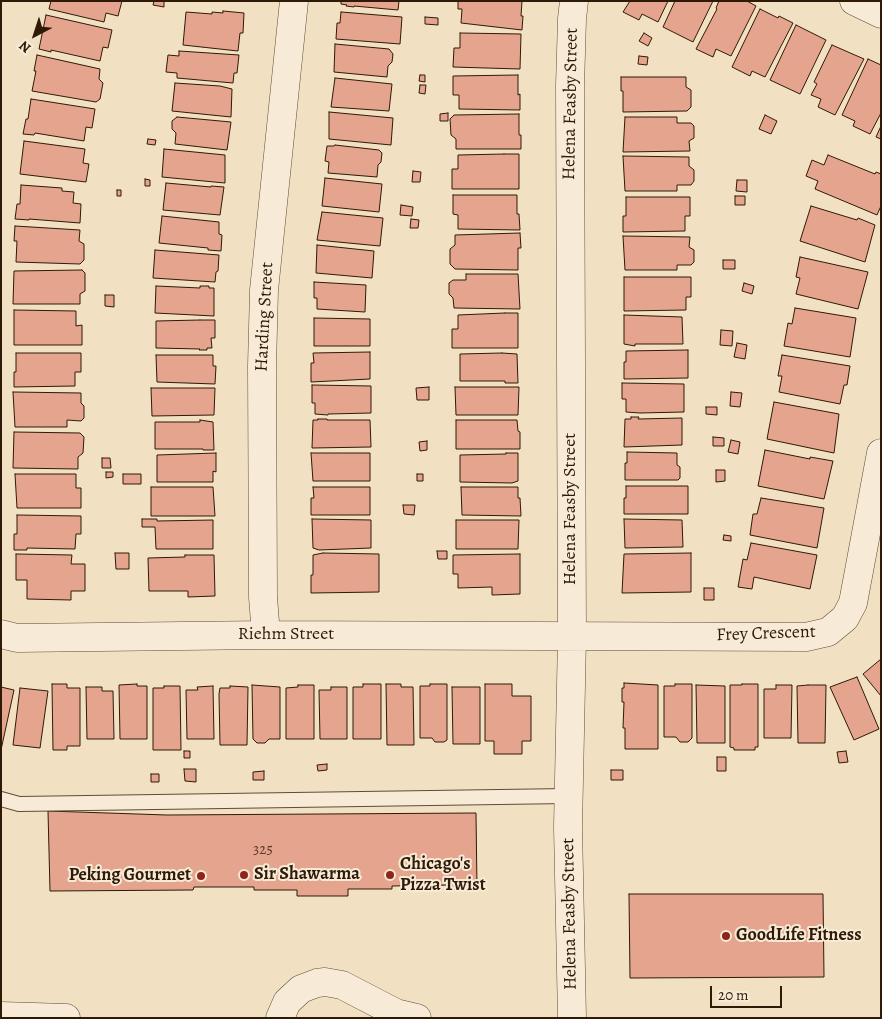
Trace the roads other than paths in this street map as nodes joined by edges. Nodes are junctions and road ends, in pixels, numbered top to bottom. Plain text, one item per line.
1 (294, 1) edge
2 (574, 1) edge
3 (854, 1) edge
4 (881, 14) edge
5 (881, 453) edge
6 (1, 634) edge
7 (266, 635) junction
8 (572, 637) junction
9 (568, 796) junction
10 (1, 799) edge
11 (354, 992) junction
12 (1, 1016) edge
13 (274, 1016) edge
14 (66, 1018) edge
15 (370, 1018) edge
16 (416, 1018) edge
17 (572, 1018) edge

1 - 7 street, Harding Street
2 - 8 street, Helena Feasby Street
3 - 4 street
5 - 8 street, Frey Crescent
6 - 7 street, Riehm Street
7 - 8 street, Riehm Street
8 - 9 street, Helena Feasby Street
9 - 10 lane
9 - 17 street, Helena Feasby Street
11 - 13 street
11 - 15 street
11 - 16 street
12 - 14 street

